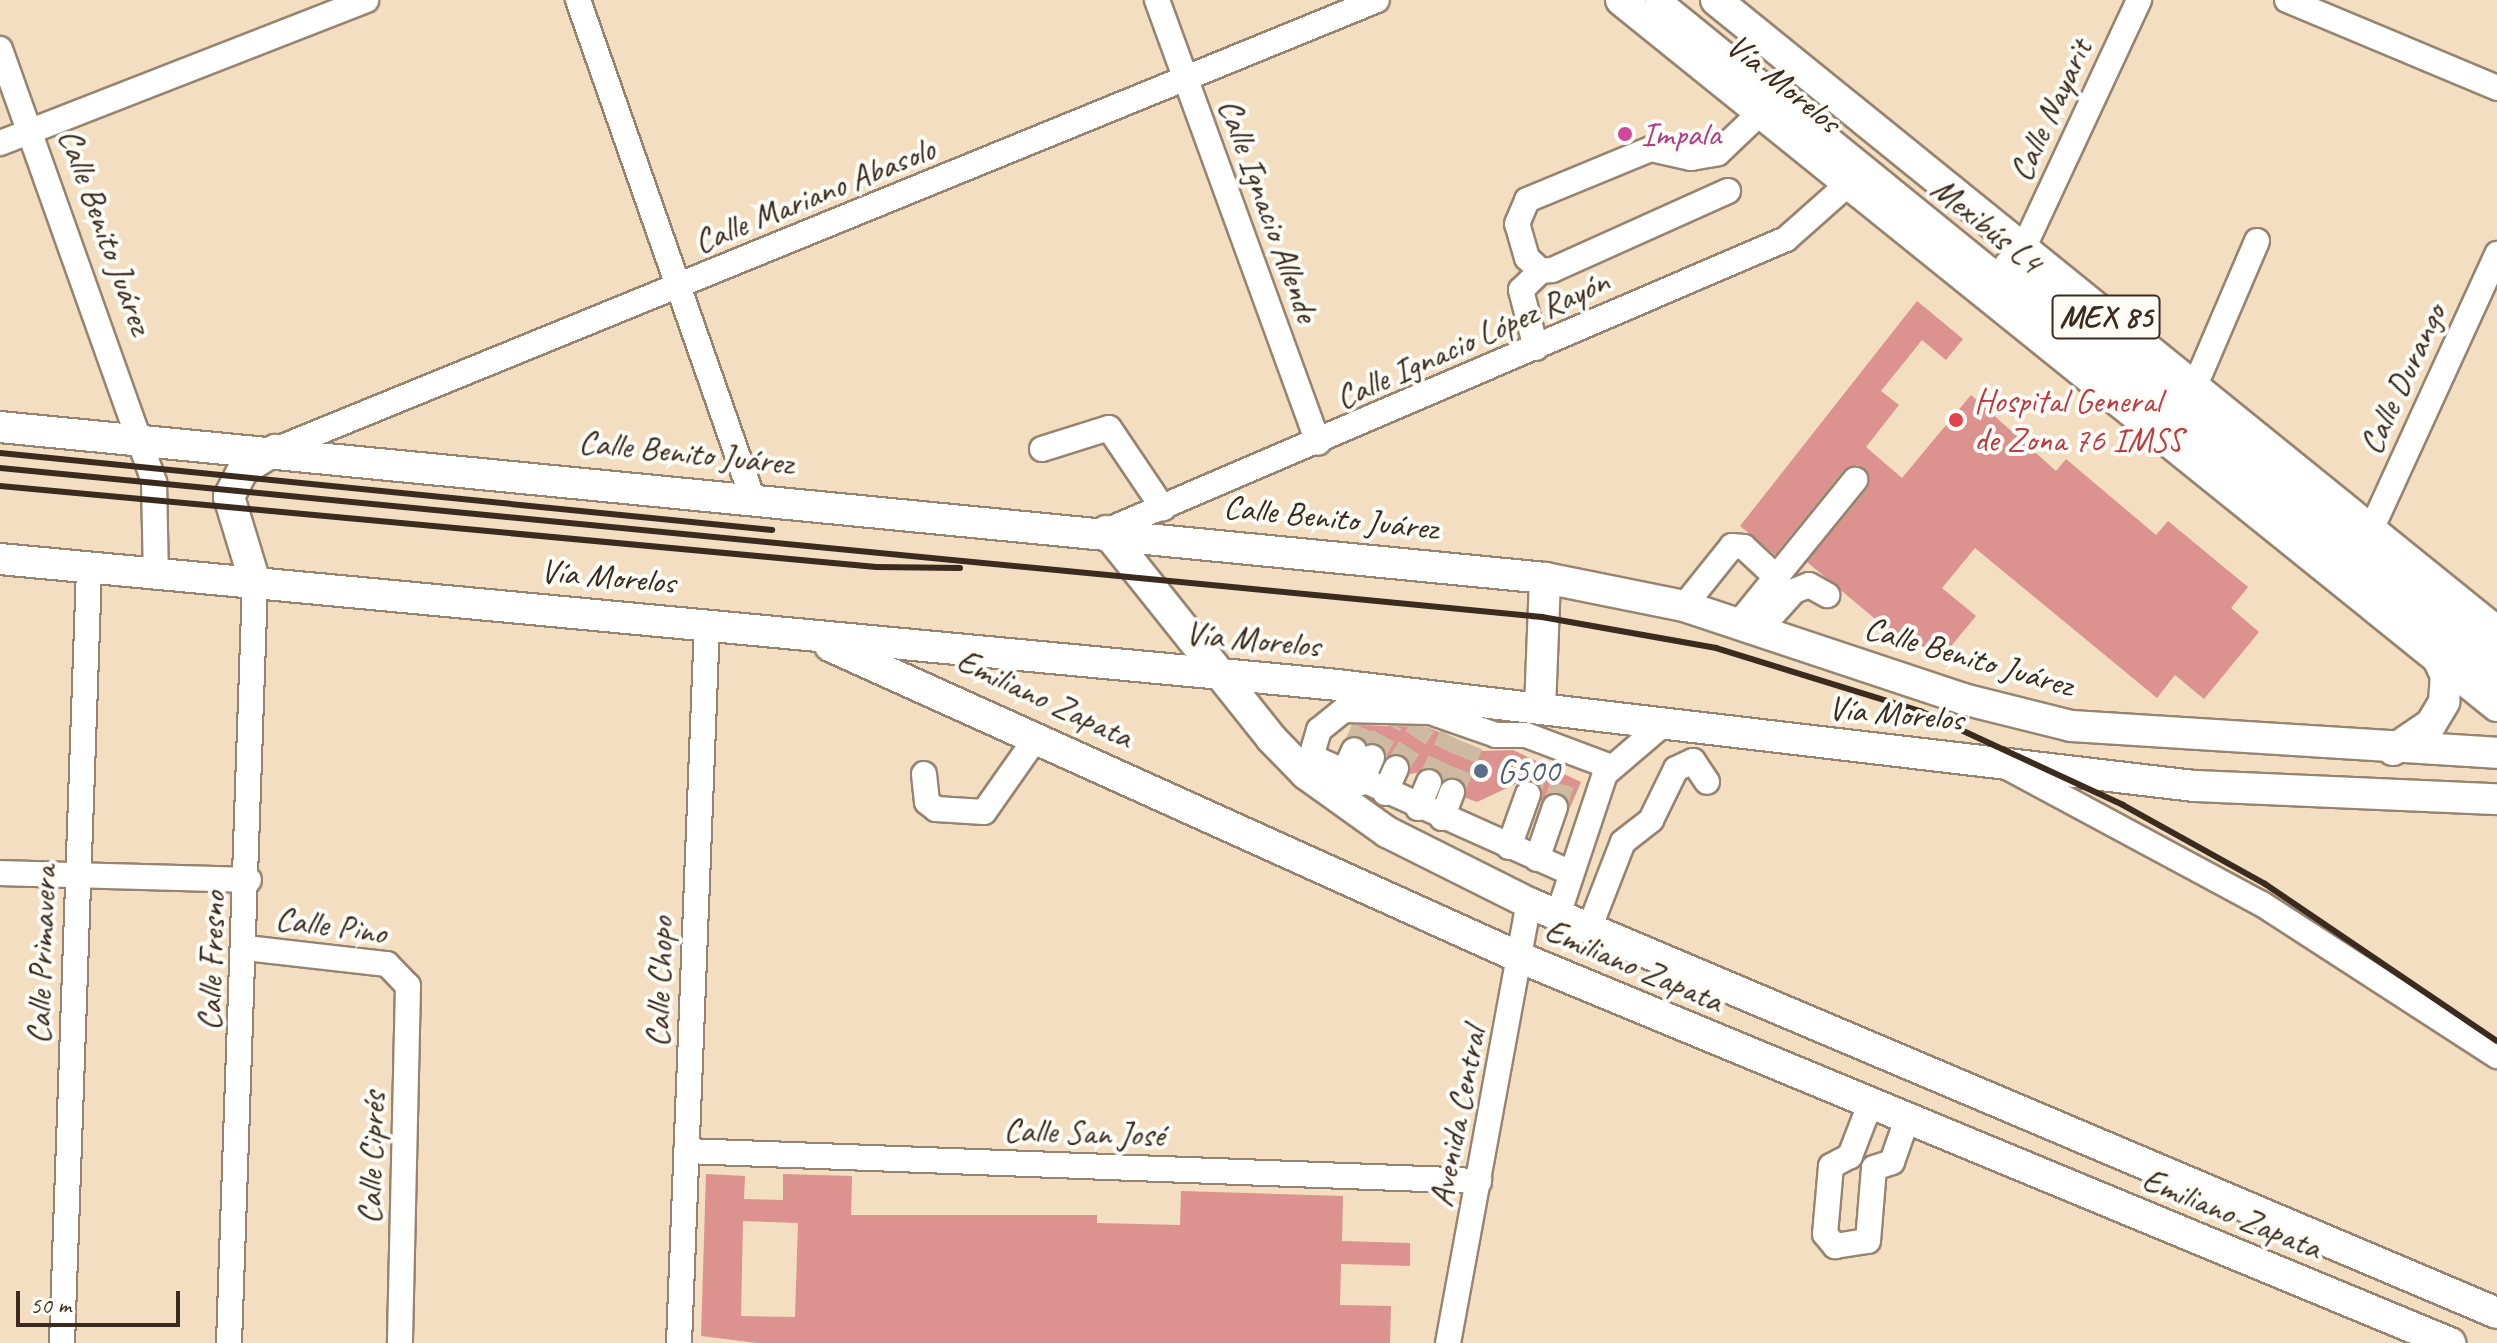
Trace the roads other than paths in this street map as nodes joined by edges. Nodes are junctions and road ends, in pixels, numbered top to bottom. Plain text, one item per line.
1 (366, 0) edge
2 (578, 0) edge
3 (1157, 0) edge
4 (1377, 0) edge
5 (1621, 0) edge
6 (1658, 0) edge
7 (1681, 0) edge
8 (1716, 0) edge
9 (2139, 0) edge
10 (2287, 0) edge
11 (0, 49) edge
12 (1185, 80) junction
13 (2497, 88) edge
14 (1760, 113) junction
15 (29, 131) junction
16 (0, 143) edge
17 (1848, 184) junction
18 (1728, 191) dead end
19 (2257, 241) dead end
20 (2023, 249) junction
21 (2497, 254) edge
22 (1541, 271) junction
23 (678, 288) junction
24 (1536, 348) junction
25 (2194, 388) junction
26 (0, 427) edge
27 (140, 439) junction
28 (1318, 443) junction
29 (1042, 449) dead end
30 (275, 450) junction
31 (1855, 480) dead end
32 (752, 497) junction
33 (1163, 508) junction
34 (1106, 531) junction
35 (2370, 532) junction
36 (0, 559) edge
37 (89, 568) junction
38 (156, 574) junction
39 (1776, 577) junction
40 (1545, 578) junction
41 (255, 582) junction
42 (1827, 595) dead end
43 (1684, 606) junction
44 (707, 624) junction
45 (1748, 627) junction
46 (2497, 632) edge
47 (799, 633) junction
48 (2435, 653) junction
49 (2497, 660) edge
50 (1216, 673) junction
51 (2497, 682) edge
52 (2497, 706) edge
53 (1540, 709) junction
54 (1374, 711) junction
55 (1660, 727) junction
56 (1036, 738) junction
57 (1541, 747) junction
58 (2393, 750) junction
59 (1363, 753) tunnel mouth
60 (2497, 753) edge
61 (1996, 761) junction
62 (1309, 765) junction
63 (1611, 767) junction
64 (1396, 768) tunnel mouth
65 (924, 774) dead end
66 (1352, 779) junction
67 (1429, 782) tunnel mouth
68 (1707, 782) dead end
69 (1452, 792) tunnel mouth
70 (1385, 793) junction
71 (1528, 794) tunnel mouth
72 (2497, 799) edge
73 (1555, 807) tunnel mouth
74 (1418, 808) junction
75 (1442, 818) junction
76 (1501, 844) junction
77 (1537, 859) junction
78 (0, 873) edge
79 (1571, 873) junction
80 (78, 874) junction
81 (1475, 877) junction
82 (249, 880) junction
83 (1529, 903) junction
84 (1558, 915) junction
85 (1589, 929) junction
86 (246, 948) junction
87 (1521, 958) junction
88 (404, 975) joint
89 (2497, 1056) edge
90 (1869, 1107) junction
91 (1906, 1122) junction
92 (686, 1151) junction
93 (1850, 1156) junction
94 (1874, 1168) junction
95 (1479, 1181) junction
96 (2497, 1313) edge
97 (2445, 1342) edge
98 (62, 1343) edge
99 (229, 1343) edge
100 (400, 1343) edge
101 (679, 1343) edge
102 (1448, 1343) edge

1 - 15 street
2 - 23 street
3 - 12 street, Calle Ignacio Allende
4 - 12 street, Calle Mariano Abasolo
5 - 14 main road, Vía Morelos / MEX 85
6 - 51 street, Mexibús L4
7 - 49 street, Mexibús L4
8 - 20 main road, Vía Morelos / MEX 85
9 - 20 street, Calle Nayarit
10 - 13 street
11 - 15 street, Calle Benito Juárez
12 - 23 street, Calle Mariano Abasolo
12 - 28 street, Calle Ignacio Allende
14 - 17 main road, Vía Morelos / MEX 85
14 - 22 street
15 - 16 street
15 - 27 street, Calle Benito Juárez
17 - 24 street, Calle Ignacio López Rayón
17 - 48 main road, Vía Morelos / MEX 85
18 - 22 street
19 - 25 street
20 - 25 main road, Vía Morelos / MEX 85
21 - 35 street, Calle Durango
22 - 24 street
23 - 30 street, Calle Mariano Abasolo
23 - 32 street
24 - 28 street, Calle Ignacio López Rayón
25 - 35 main road, Vía Morelos / MEX 85
26 - 27 main road, Calle Benito Juárez
27 - 30 main road, Calle Benito Juárez
27 - 38 street, Calle Benito Juárez
28 - 33 street, Calle Ignacio López Rayón
29 - 33 street
30 - 32 main road, Calle Benito Juárez
30 - 41 main road
31 - 39 street
32 - 34 main road, Calle Benito Juárez
33 - 34 street, Calle Ignacio López Rayón
34 - 40 main road, Calle Benito Juárez
34 - 50 main road, Emiliano Zapata
35 - 46 main road, Vía Morelos / MEX 85
36 - 37 main road, Vía Morelos
37 - 38 main road, Vía Morelos
37 - 80 street, Calle Primavera
38 - 41 main road, Vía Morelos
39 - 43 street
39 - 45 street
40 - 43 main road, Calle Benito Juárez
40 - 53 main road
41 - 44 main road, Vía Morelos
41 - 82 street, Calle Fresno
42 - 45 street
43 - 45 main road, Calle Benito Juárez
44 - 47 main road, Vía Morelos
44 - 92 street, Calle Chopo
45 - 58 main road, Calle Benito Juárez
47 - 50 main road, Vía Morelos
47 - 56 main road, Emiliano Zapata
48 - 52 main road, Vía Morelos / MEX 85
48 - 58 main road
50 - 54 main road, Vía Morelos
50 - 62 main road, Emiliano Zapata
53 - 54 main road, Vía Morelos
53 - 55 main road, Vía Morelos
53 - 57 street
54 - 57 street
54 - 62 street
55 - 61 main road, Vía Morelos
55 - 63 street
56 - 65 street
56 - 87 main road, Emiliano Zapata
57 - 63 street
58 - 60 main road, Calle Benito Juárez
59 - 66 street
61 - 72 main road, Vía Morelos
61 - 89 street
62 - 66 street
62 - 81 main road, Emiliano Zapata
63 - 79 street
64 - 70 street
66 - 70 street
67 - 74 street
68 - 85 street
69 - 75 street
70 - 74 street
71 - 76 street
73 - 77 street
74 - 75 street
75 - 76 street
76 - 77 street
76 - 81 street
77 - 79 street
78 - 80 street
79 - 84 street
80 - 82 street
80 - 98 street, Calle Primavera
81 - 83 main road, Emiliano Zapata
82 - 86 street, Calle Fresno
83 - 84 main road, Emiliano Zapata
83 - 87 street, Avenida Central
84 - 85 main road, Emiliano Zapata
85 - 96 main road, Emiliano Zapata
86 - 88 street, Calle Pino
86 - 99 street, Calle Fresno
87 - 90 main road, Emiliano Zapata
87 - 95 street, Avenida Central
88 - 100 street, Calle Ciprés
90 - 91 main road, Emiliano Zapata
90 - 93 street
91 - 94 street
91 - 97 main road, Emiliano Zapata
92 - 95 street, Calle San José
92 - 101 street, Calle Chopo
93 - 94 street
93 - 94 street
95 - 102 street, Avenida Central

